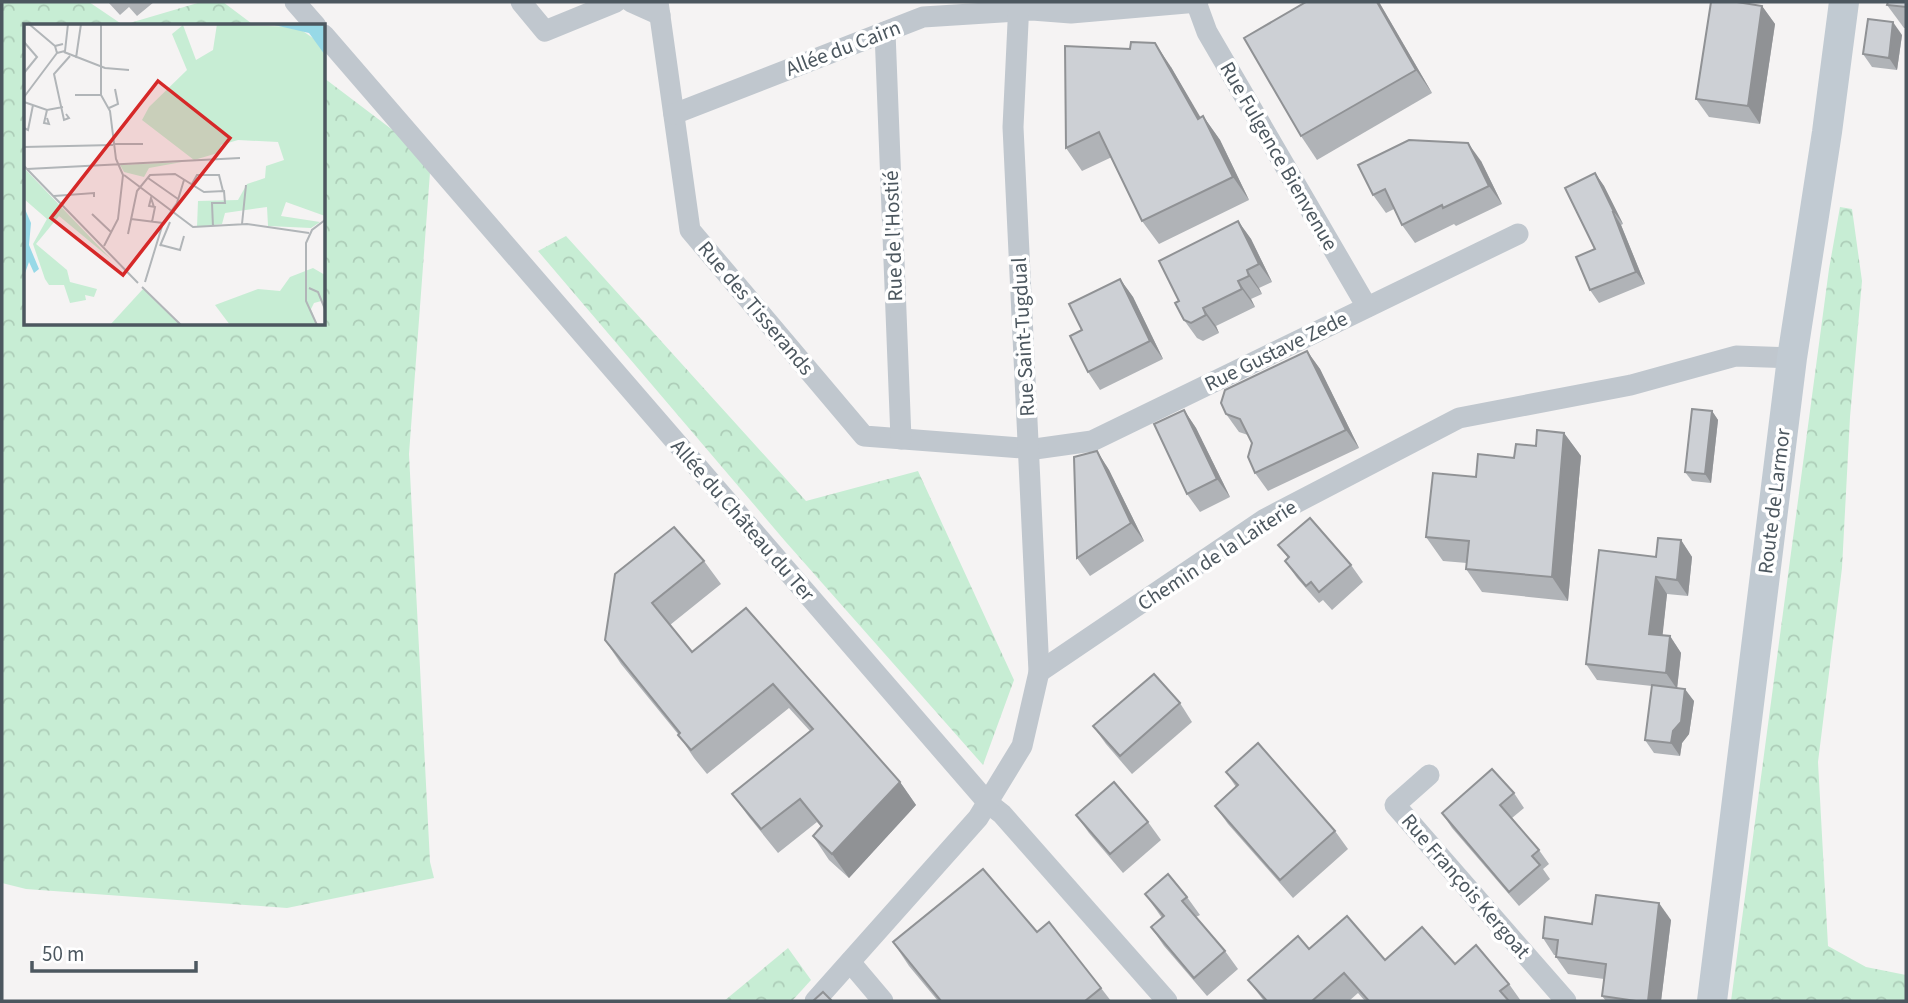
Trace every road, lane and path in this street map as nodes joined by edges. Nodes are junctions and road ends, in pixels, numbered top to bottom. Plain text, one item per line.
1 (295, 2) edge
2 (521, 2) edge
3 (616, 2) edge
4 (631, 2) edge
5 (1197, 2) edge
6 (1843, 2) edge
7 (1019, 6) edge
8 (659, 8) edge
9 (314, 24) edge
10 (885, 33) junction
11 (326, 37) edge
12 (674, 114) junction
13 (1518, 234) dead end
14 (1367, 307) junction
15 (1792, 358) junction
16 (901, 439) junction
17 (1028, 448) junction
18 (1039, 672) junction
19 (1429, 775) dead end
20 (988, 803) junction
21 (850, 962) junction
22 (815, 1001) edge
23 (883, 1001) edge
24 (1167, 1001) edge
25 (1566, 1001) edge
26 (1712, 1001) edge

1 - 9 street
2 - 3 street
4 - 8 street
5 - 7 street, Allée du Cairn
5 - 14 street, Rue Fulgence Bienvenue
6 - 15 main road, Route de Larmor
7 - 10 street, Allée du Cairn
7 - 17 street, Rue Saint-Tugdual
8 - 12 street, Rue des Tisserands
10 - 12 street, Allée du Cairn
10 - 16 street, Rue de l'Hostié
11 - 20 street, Allée du Château du Ter
12 - 16 street, Rue des Tisserands
13 - 14 street, Rue Gustave Zede
14 - 17 street, Rue Gustave Zede
15 - 18 street, Chemin de la Laiterie
15 - 26 main road, Route de Larmor
16 - 17 street, Rue des Tisserands
17 - 18 street, Rue Saint-Tugdual
18 - 20 street
19 - 25 street, Rue François Kergoat
20 - 21 street
20 - 24 street, Allée du Château du Ter
21 - 22 street
21 - 23 street

